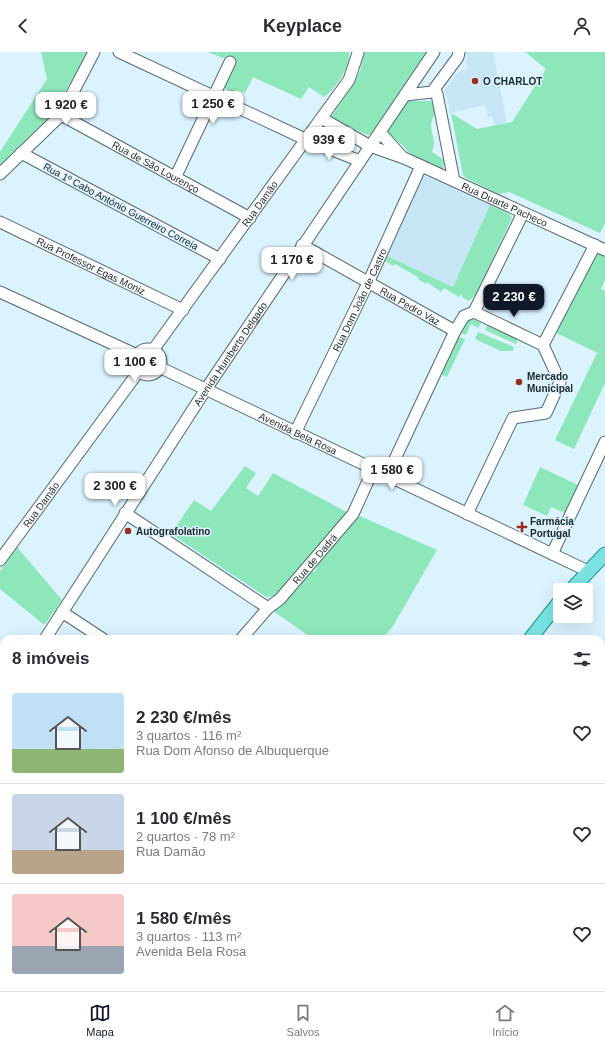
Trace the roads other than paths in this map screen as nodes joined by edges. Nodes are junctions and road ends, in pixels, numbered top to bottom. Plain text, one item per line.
1 (94, 52) edge
2 (119, 52) edge
3 (434, 52) edge
4 (459, 52) edge
5 (358, 53) dead end
6 (230, 62) dead end
7 (434, 90) junction
8 (405, 95) junction
9 (214, 97) junction
10 (61, 115) junction
11 (322, 119) junction
12 (380, 132) junction
13 (307, 140) junction
14 (370, 146) junction
15 (22, 153) junction
16 (404, 158) junction
17 (360, 162) junction
18 (420, 166) junction
19 (0, 174) edge
20 (176, 178) junction
21 (454, 181) junction
22 (523, 213) junction
23 (250, 218) junction
24 (0, 222) edge
25 (302, 245) junction
26 (600, 248) edge
27 (220, 259) junction
28 (368, 283) junction
29 (0, 292) edge
30 (183, 310) junction
31 (474, 312) junction
32 (455, 331) junction
33 (544, 345) junction
34 (153, 350) junction
35 (137, 355) junction
36 (159, 367) junction
37 (139, 371) junction
38 (206, 389) junction
39 (295, 433) junction
40 (605, 442) edge
41 (373, 470) junction
42 (387, 476) junction
43 (125, 513) junction
44 (467, 514) junction
45 (552, 554) junction
46 (605, 554) edge
47 (0, 560) edge
48 (588, 571) junction
49 (577, 583) edge
50 (268, 608) junction
51 (553, 610) edge
52 (62, 612) junction
53 (48, 635) edge
54 (97, 635) edge
55 (244, 635) edge
56 (533, 635) edge

1 - 10 street
2 - 9 street
3 - 8 street, Avenida Humberto Delgado
4 - 7 street
5 - 11 street, Rua Damão
6 - 9 street
7 - 8 street
7 - 21 street
8 - 12 street, Avenida Humberto Delgado
9 - 13 street
9 - 20 street
10 - 15 street
10 - 20 street, Rua de São Lourenço
11 - 13 street, Rua Damão
11 - 14 street, Rua Duarte Pacheco
12 - 14 street, Avenida Humberto Delgado
12 - 16 street, Rua Duarte Pacheco
13 - 17 street
13 - 23 street, Rua Damão
14 - 16 street, Rua Duarte Pacheco
14 - 17 street, Avenida Humberto Delgado
15 - 19 street
15 - 27 street, Rua 1º Cabo António Guerreiro Correia
16 - 18 street, Rua Duarte Pacheco
17 - 25 street, Avenida Humberto Delgado
18 - 21 street, Rua Duarte Pacheco
18 - 28 street, Rua Dom João de Castro
20 - 23 street, Rua de São Lourenço
21 - 22 street, Rua Duarte Pacheco
22 - 26 street, Rua Duarte Pacheco
22 - 31 street
23 - 27 street, Rua Damão
24 - 30 street, Rua Professor Egas Moniz
25 - 28 street, Rua Pedro Vaz
25 - 38 street, Avenida Humberto Delgado
26 - 33 street
27 - 30 street, Rua Damão
28 - 32 street, Rua Pedro Vaz
28 - 39 street, Rua Dom João de Castro
29 - 35 street
30 - 34 street, Rua Damão
31 - 32 street
31 - 33 street
32 - 42 street
33 - 44 street
34 - 35 street
34 - 36 street
35 - 37 street
36 - 37 street
36 - 38 street, Avenida Bela Rosa
37 - 47 street, Rua Damão
38 - 39 street, Avenida Bela Rosa
38 - 43 street, Avenida Humberto Delgado
39 - 41 street, Avenida Bela Rosa
40 - 45 street
41 - 42 street, Avenida Bela Rosa
41 - 50 street, Rua de Dadrá
42 - 44 street, Avenida Bela Rosa
43 - 50 street
43 - 52 street, Avenida Humberto Delgado
44 - 45 street, Avenida Bela Rosa
45 - 48 street, Avenida Bela Rosa
46 - 48 main road
48 - 49 main road
50 - 55 street, Rua de Dadrá
51 - 56 main road
52 - 53 street, Avenida Humberto Delgado
52 - 54 street

